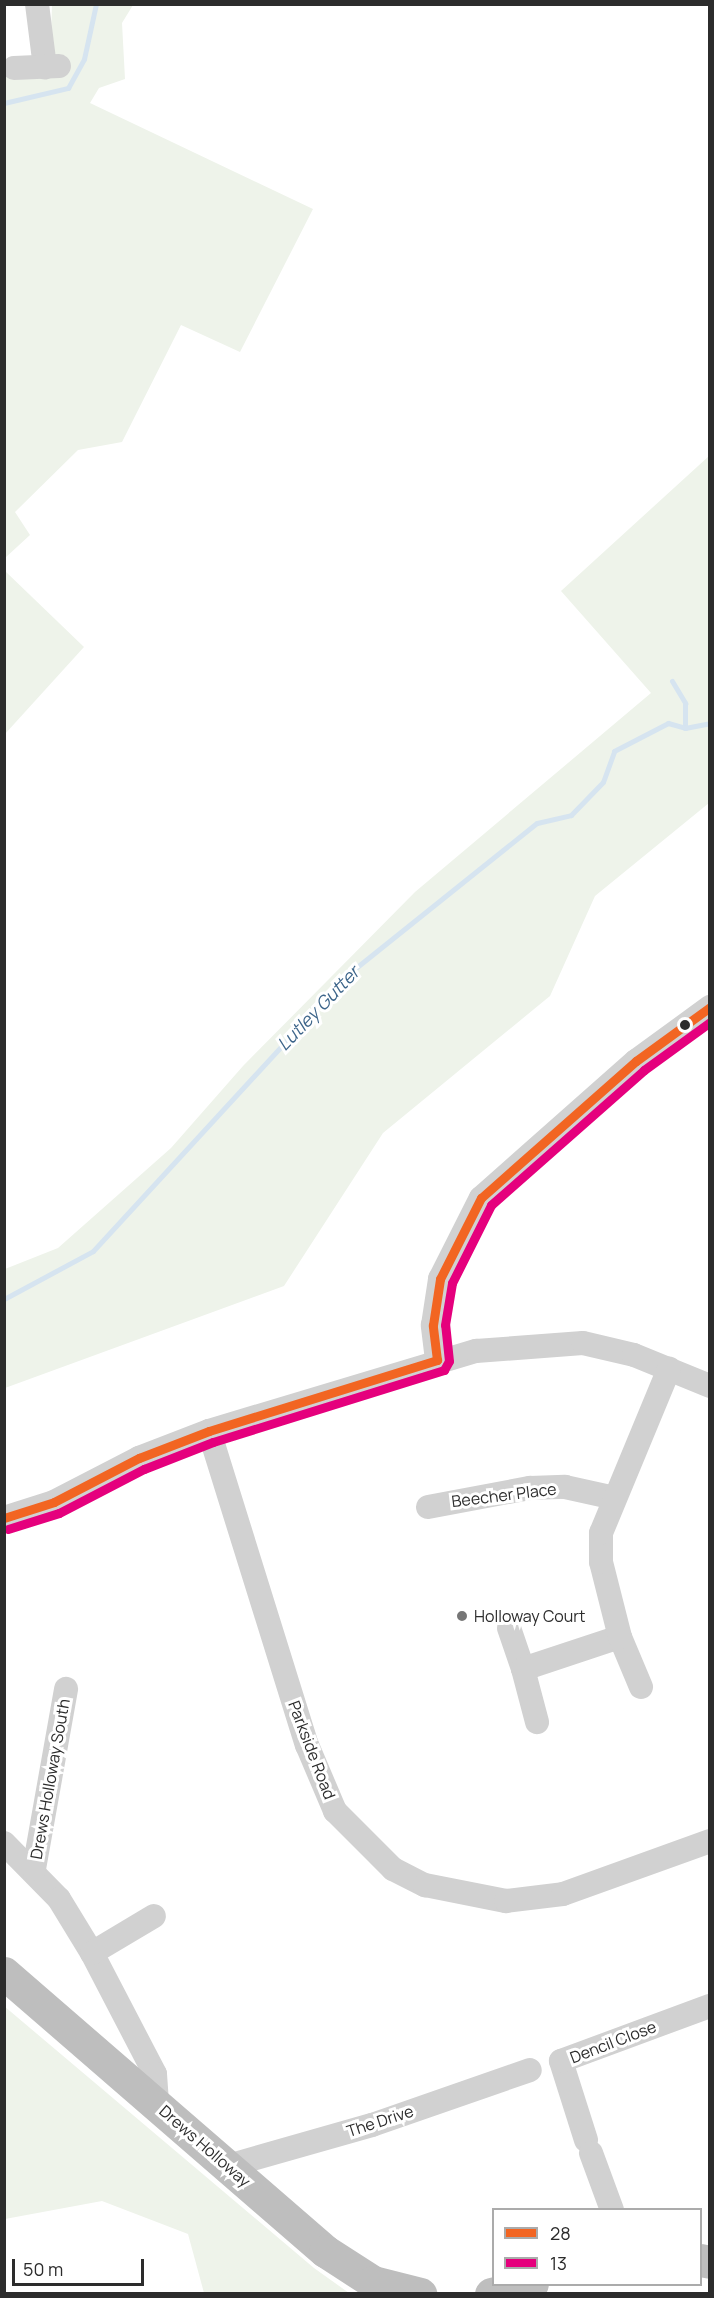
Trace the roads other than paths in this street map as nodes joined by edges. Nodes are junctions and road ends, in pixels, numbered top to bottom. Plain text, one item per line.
1 (38, 4) edge
2 (14, 68) dead end
3 (706, 1018) edge
4 (437, 1360) junction
5 (669, 1369) junction
6 (710, 1386) edge
7 (209, 1431) junction
8 (615, 1498) junction
9 (428, 1507) dead end
10 (4, 1518) edge
11 (510, 1628) dead end
12 (620, 1637) junction
13 (523, 1669) junction
14 (641, 1688) dead end
15 (66, 1689) dead end
16 (537, 1722) dead end
17 (710, 1841) edge
18 (4, 1843) edge
19 (34, 1869) junction
20 (154, 1916) dead end
21 (92, 1953) junction
22 (4, 1972) edge
23 (710, 2006) edge
24 (530, 2070) dead end
25 (157, 2105) junction
26 (228, 2166) junction
27 (611, 2208) edge
28 (523, 2286) edge
29 (420, 2294) edge
30 (491, 2294) edge

1 - 2 street
3 - 4 street
4 - 5 street
4 - 7 street
5 - 6 street
5 - 8 street
7 - 10 street
7 - 17 street, Parkside Road
8 - 9 street, Beecher Place
8 - 12 street
11 - 13 street
12 - 13 street
12 - 14 street
13 - 16 street
15 - 19 street, Drews Holloway South
18 - 19 street, Drews Holloway South
19 - 21 street, Drews Holloway South
20 - 21 street
21 - 25 street, Drews Holloway South
22 - 25 highway, Drews Holloway
23 - 27 street, Dencil Close
24 - 26 street, The Drive
25 - 26 highway, Drews Holloway
26 - 29 highway, Drews Holloway
28 - 30 highway

